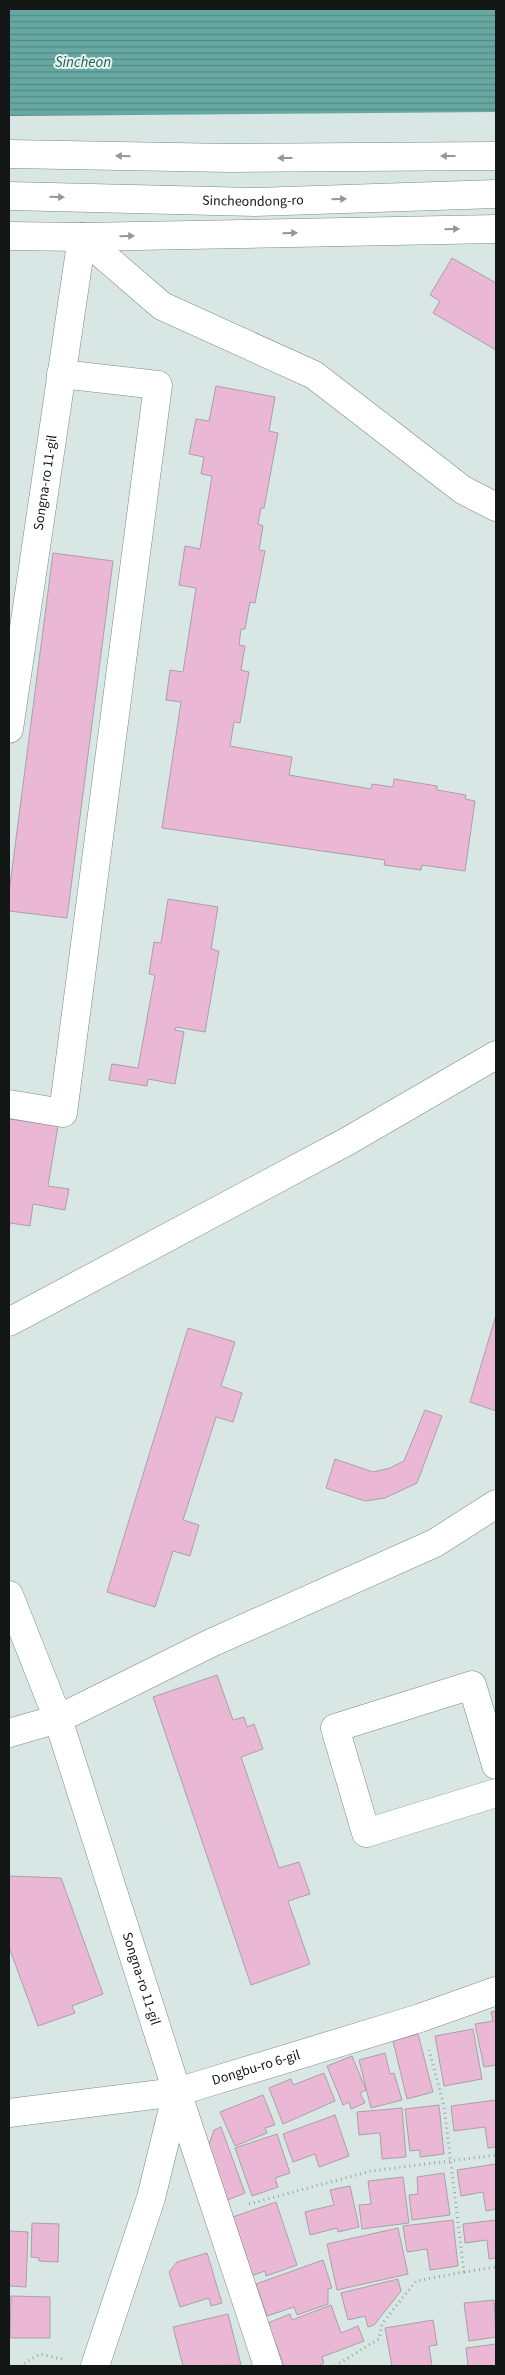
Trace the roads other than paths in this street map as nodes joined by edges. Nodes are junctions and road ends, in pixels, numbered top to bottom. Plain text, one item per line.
1 (9, 154) edge
2 (496, 156) edge
3 (496, 194) edge
4 (9, 196) edge
5 (496, 228) edge
6 (9, 236) edge
7 (82, 237) junction
8 (61, 374) junction
9 (496, 507) edge
10 (14, 660) edge
11 (9, 729) edge
12 (496, 1055) edge
13 (9, 1104) edge
14 (9, 1322) edge
15 (494, 1512) edge
16 (9, 1595) edge
17 (58, 1719) junction
18 (9, 1733) edge
19 (496, 1765) edge
20 (496, 1793) edge
21 (496, 1991) edge
22 (177, 2092) junction
23 (9, 2113) edge
24 (95, 2366) edge
25 (268, 2366) edge

2 -> 1 street
4 -> 3 street, Sincheondong-ro
7 -> 5 street
6 - 7 street
7 - 8 street, Songna-ro 11-gil
7 - 9 street
8 - 10 street, Songna-ro 11-gil
8 - 13 street
10 - 11 street, Songna-ro 11-gil
12 - 14 street
15 - 17 street
16 - 17 street, Songna-ro 11-gil
17 - 18 street
17 - 22 street, Songna-ro 11-gil
19 - 20 street
21 - 22 street, Dongbu-ro 6-gil
22 - 23 street, Dongbu-ro 6-gil
22 - 24 street
22 - 25 street, Songna-ro 11-gil

